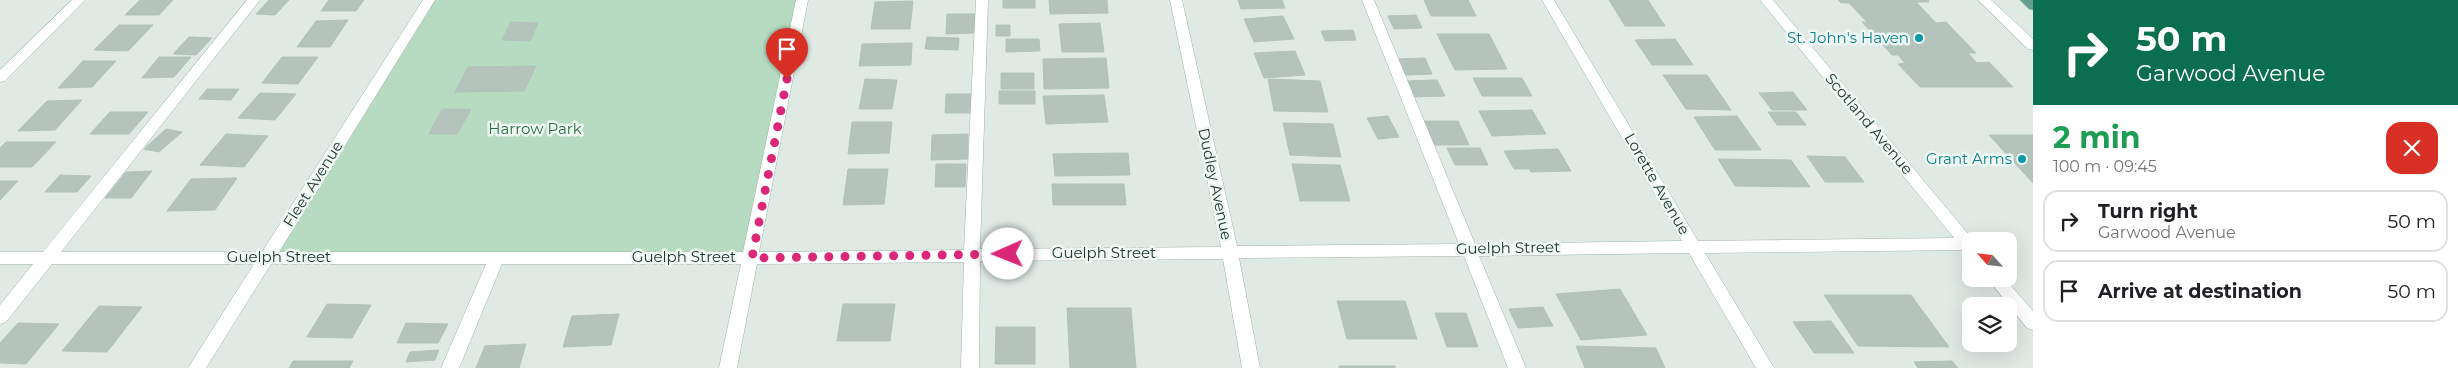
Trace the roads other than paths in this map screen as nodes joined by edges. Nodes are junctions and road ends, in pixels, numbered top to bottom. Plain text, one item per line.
1 (79, 0) edge
2 (254, 0) edge
3 (429, 0) edge
4 (802, 0) edge
5 (982, 0) edge
6 (1176, 0) edge
7 (1368, 0) edge
8 (1548, 0) edge
9 (1766, 0) edge
10 (1984, 0) edge
11 (2026, 0) edge
12 (2033, 6) edge
13 (2033, 46) edge
14 (0, 78) edge
15 (1962, 238) edge
16 (1693, 246) junction
17 (1962, 246) edge
18 (1470, 248) junction
19 (1230, 253) junction
20 (972, 254) junction
21 (267, 256) junction
22 (497, 257) junction
23 (0, 258) edge
24 (46, 258) junction
25 (752, 258) junction
26 (2004, 288) edge
27 (0, 317) edge
28 (2033, 323) edge
29 (197, 368) edge
30 (450, 368) edge
31 (728, 368) edge
32 (970, 368) edge
33 (1252, 368) edge
34 (1517, 368) edge
35 (1765, 368) edge

1 - 14 street
2 - 24 street
3 - 21 street, Fleet Avenue
4 - 25 street
5 - 20 street
6 - 19 street, Dudley Avenue
7 - 18 street
8 - 16 street, Lorette Avenue
9 - 15 street, Scotland Avenue
10 - 13 street
11 - 12 main road
16 - 17 street, Guelph Street
16 - 18 street, Guelph Street
16 - 35 street, Lorette Avenue
18 - 19 street, Guelph Street
18 - 34 street
19 - 20 street, Guelph Street
19 - 33 street, Dudley Avenue
20 - 25 street, Guelph Street
20 - 32 street
21 - 22 street, Guelph Street
21 - 24 street, Guelph Street
21 - 29 street, Fleet Avenue
22 - 25 street, Guelph Street
22 - 30 street
23 - 24 street, Guelph Street
24 - 27 street
25 - 31 street
26 - 28 street

